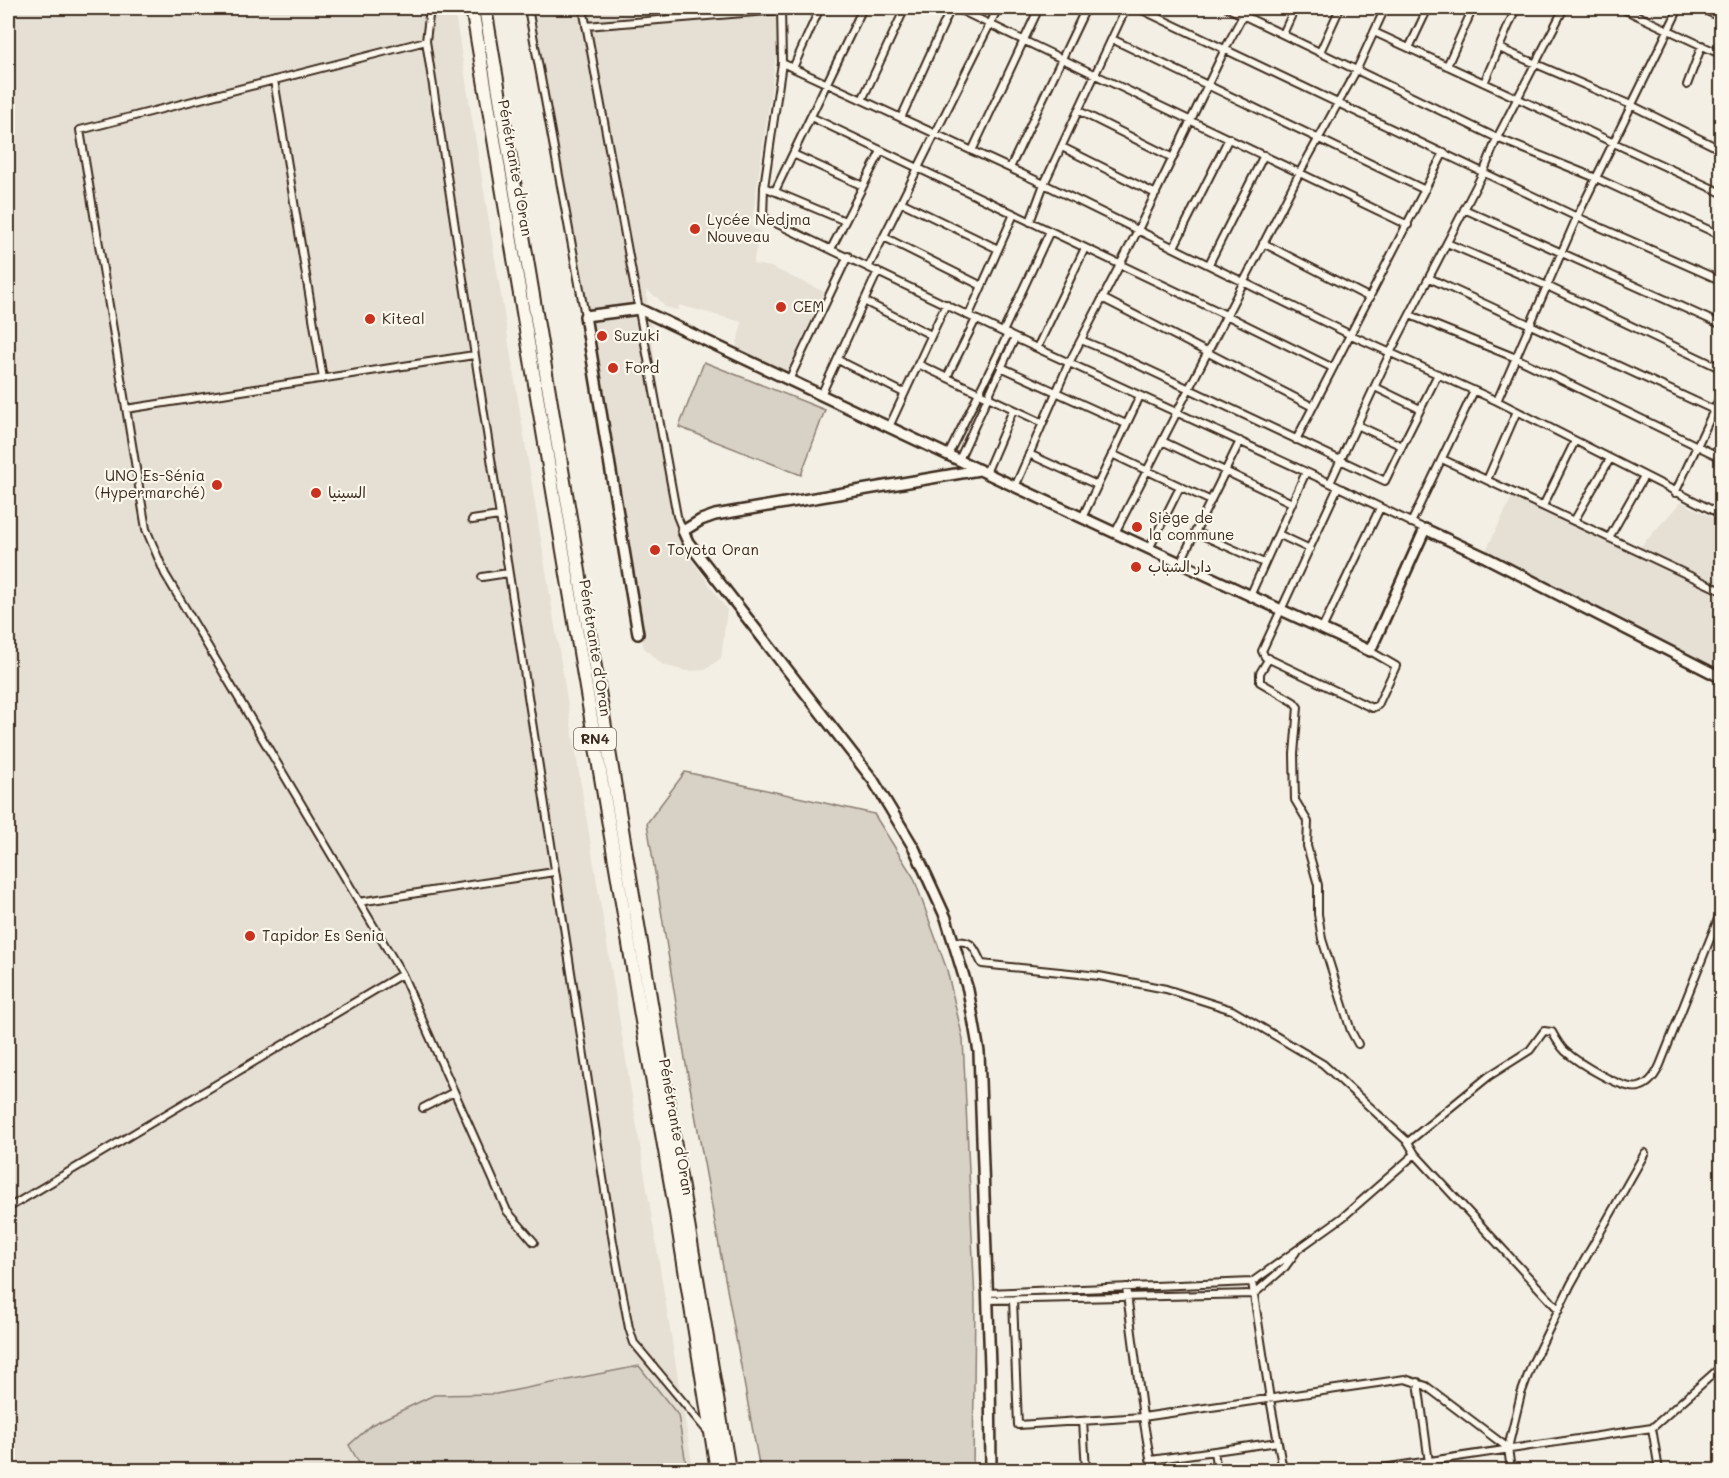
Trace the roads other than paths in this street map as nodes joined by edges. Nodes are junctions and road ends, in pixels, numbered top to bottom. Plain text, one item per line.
1 (430, 8) edge
2 (472, 8) edge
3 (485, 8) edge
4 (528, 8) edge
5 (583, 8) edge
6 (820, 8) edge
7 (863, 8) edge
8 (905, 8) edge
9 (951, 8) edge
10 (956, 8) edge
11 (998, 8) edge
12 (1039, 8) edge
13 (1086, 8) edge
14 (1126, 8) edge
15 (1138, 8) edge
16 (1228, 8) edge
17 (1247, 8) edge
18 (1295, 8) edge
19 (1340, 8) edge
20 (1385, 8) edge
21 (1428, 8) edge
22 (1473, 8) edge
23 (1516, 8) edge
24 (1564, 8) edge
25 (1621, 8) edge
26 (1679, 8) edge
27 (1700, 8) edge
28 (781, 9) edge
29 (1244, 15) junction
30 (1722, 18) edge
31 (990, 24) junction
32 (586, 26) junction
33 (1669, 29) junction
34 (1374, 32) junction
35 (1283, 34) junction
36 (1112, 39) junction
37 (1025, 40) junction
38 (426, 41) junction
39 (1702, 45) junction
40 (1409, 48) junction
41 (1499, 48) junction
42 (1225, 49) junction
43 (1320, 52) junction
44 (1722, 55) edge
45 (1063, 58) junction
46 (783, 63) junction
47 (1535, 64) junction
48 (1447, 66) junction
49 (793, 68) junction
50 (1357, 69) junction
51 (1096, 74) junction
52 (274, 80) junction
53 (1484, 83) junction
54 (827, 84) junction
55 (1208, 85) junction
56 (1687, 85) dead end
57 (1517, 98) junction
58 (862, 100) junction
59 (1338, 103) junction
60 (1631, 105) junction
61 (1079, 111) junction
62 (811, 117) junction
63 (901, 118) junction
64 (1192, 120) junction
65 (935, 134) junction
66 (1319, 137) junction
67 (1229, 138) junction
68 (1497, 138) junction
69 (1613, 142) junction
70 (1062, 147) junction
71 (1722, 150) edge
72 (881, 151) junction
73 (972, 151) junction
74 (1444, 152) junction
75 (793, 154) junction
76 (1264, 155) junction
77 (1173, 158) junction
78 (918, 168) junction
79 (1010, 168) junction
80 (1300, 171) junction
81 (1484, 171) junction
82 (1596, 178) junction
83 (1044, 184) junction
84 (863, 186) junction
85 (764, 187) junction
86 (1425, 190) junction
87 (775, 191) junction
88 (1722, 193) edge
89 (1156, 194) junction
90 (901, 202) junction
91 (1464, 209) junction
92 (1014, 214) junction
93 (1577, 217) junction
94 (845, 221) junction
95 (1030, 222) junction
96 (1408, 225) junction
97 (1138, 230) junction
98 (1050, 231) junction
99 (1722, 236) edge
100 (884, 237) junction
101 (1263, 243) junction
102 (1447, 243) junction
103 (1174, 247) junction
104 (1085, 248) junction
105 (831, 249) junction
106 (998, 249) junction
107 (1562, 252) junction
108 (848, 256) junction
109 (1119, 264) junction
110 (1209, 264) junction
111 (869, 267) junction
112 (878, 271) junction
113 (1429, 278) junction
114 (1722, 280) edge
115 (1244, 281) junction
116 (982, 286) junction
117 (1547, 286) junction
118 (1102, 298) junction
119 (1370, 298) junction
120 (864, 301) junction
121 (946, 304) junction
122 (639, 309) junction
123 (1226, 315) junction
124 (1410, 315) junction
125 (585, 316) junction
126 (973, 317) junction
127 (1530, 325) junction
128 (1722, 325) edge
129 (1005, 333) junction
130 (931, 335) junction
131 (1351, 335) junction
132 (1015, 338) junction
133 (1081, 340) junction
134 (1037, 348) junction
135 (1208, 352) junction
136 (1390, 353) junction
137 (474, 355) junction
138 (1516, 358) junction
139 (838, 360) junction
140 (1069, 363) junction
141 (918, 364) junction
142 (1001, 368) junction
143 (1332, 369) junction
144 (1722, 369) edge
145 (1438, 375) junction
146 (947, 378) junction
147 (323, 379) junction
148 (789, 380) junction
149 (1375, 387) junction
150 (1188, 389) junction
151 (1474, 390) junction
152 (1056, 392) junction
153 (904, 393) junction
154 (978, 393) junction
155 (1722, 393) edge
156 (821, 395) junction
157 (1140, 396) junction
158 (987, 398) junction
159 (1497, 401) junction
160 (1313, 407) junction
161 (126, 409) junction
162 (1420, 409) junction
163 (1013, 410) junction
164 (1714, 410) junction
165 (1517, 411) junction
166 (1177, 412) junction
167 (1043, 423) junction
168 (1126, 424) junction
169 (1357, 425) junction
170 (889, 427) junction
171 (1296, 440) junction
172 (1162, 441) junction
173 (1240, 441) junction
174 (1575, 441) junction
175 (1402, 446) junction
176 (1697, 446) junction
177 (1029, 454) junction
178 (1112, 454) junction
179 (948, 455) junction
180 (1722, 458) edge
181 (1442, 459) junction
182 (1610, 459) junction
183 (959, 460) junction
184 (1341, 460) junction
185 (983, 472) junction
186 (1146, 472) junction
187 (1226, 472) junction
188 (1306, 472) junction
189 (1644, 476) junction
190 (1487, 480) junction
191 (1330, 483) junction
192 (1097, 486) junction
193 (1015, 487) junction
194 (1180, 487) junction
195 (1338, 487) junction
196 (1675, 493) junction
197 (1211, 501) junction
198 (1292, 503) junction
199 (1543, 506) junction
200 (1380, 508) junction
201 (1722, 515) edge
202 (499, 516) junction
203 (1083, 518) junction
204 (472, 520) dead end
205 (1574, 521) junction
206 (1412, 523) junction
207 (1425, 529) junction
208 (683, 531) junction
209 (1196, 532) junction
210 (1115, 533) junction
211 (1278, 534) junction
212 (1610, 538) junction
213 (1149, 549) junction
214 (1310, 549) junction
215 (1180, 563) junction
216 (1264, 563) junction
217 (508, 573) junction
218 (482, 577) dead end
219 (1722, 591) edge
220 (1250, 596) junction
221 (1282, 610) junction
222 (1322, 629) junction
223 (638, 634) dead end
224 (1370, 651) junction
225 (1269, 658) junction
226 (1722, 678) edge
227 (555, 872) junction
228 (359, 902) junction
229 (1722, 909) edge
230 (954, 942) junction
231 (402, 974) junction
232 (1358, 1044) dead end
233 (454, 1092) junction
234 (423, 1108) dead end
235 (1408, 1142) junction
236 (1645, 1153) dead end
237 (1415, 1154) junction
238 (8, 1208) edge
239 (534, 1242) dead end
240 (1298, 1248) junction
241 (1252, 1282) junction
242 (1126, 1287) junction
243 (1254, 1294) junction
244 (987, 1297) junction
245 (1128, 1298) junction
246 (1012, 1300) junction
247 (1559, 1310) junction
248 (1722, 1366) edge
249 (1418, 1382) junction
250 (1270, 1399) junction
251 (1143, 1417) junction
252 (1083, 1421) junction
253 (1652, 1428) junction
254 (711, 1436) junction
255 (1278, 1442) junction
256 (1508, 1448) junction
257 (1214, 1452) junction
258 (1151, 1460) junction
259 (1429, 1461) junction
260 (8, 1466) edge
261 (10, 1470) edge
262 (717, 1470) edge
263 (729, 1470) edge
264 (991, 1470) edge
265 (1086, 1470) edge
266 (1152, 1470) edge
267 (1217, 1470) edge
268 (1283, 1470) edge
269 (1368, 1470) edge
270 (1430, 1470) edge
271 (1511, 1470) edge
272 (1659, 1470) edge

1 - 38 street
2 - 254 highway, Pénétrante d'Oran / RN4
3 - 263 highway, Pénétrante d'Oran / RN4
4 - 125 street
5 - 32 street
6 - 49 street
7 - 54 street
8 - 58 street
9 - 63 street
10 - 31 street
11 - 31 street
12 - 37 street
13 - 45 street
14 - 36 street
15 - 42 street
16 - 29 street
17 - 29 street
18 - 35 street
19 - 43 street
20 - 34 street
21 - 40 street
22 - 48 street
23 - 41 street
24 - 47 street
25 - 33 street
26 - 33 street
27 - 30 street
28 - 32 street
28 - 46 street
29 - 35 street
29 - 42 street
31 - 37 street
31 - 65 street
32 - 122 street
33 - 39 street
33 - 60 street
34 - 40 street
34 - 50 street
35 - 43 street
36 - 51 street
36 - 55 street
37 - 45 street
37 - 73 street
38 - 52 street
38 - 137 street
39 - 44 street
39 - 56 street
40 - 48 street
41 - 47 street
41 - 53 street
42 - 55 street
42 - 59 street
43 - 50 street
45 - 51 street
45 - 79 street
46 - 49 street
46 - 85 street
47 - 57 street
47 - 60 street
48 - 53 street
49 - 54 street
50 - 59 street
50 - 68 street
51 - 61 street
51 - 64 street
52 - 147 street
52 - 161 street
53 - 57 street
54 - 58 street
54 - 62 street
55 - 64 street
55 - 66 street
57 - 68 street
57 - 69 street
58 - 63 street
59 - 66 street
59 - 74 street
60 - 69 street
60 - 71 street
61 - 70 street
61 - 77 street
62 - 72 street
62 - 75 street
63 - 65 street
64 - 67 street
64 - 77 street
65 - 73 street
65 - 78 street
66 - 80 street
66 - 86 street
67 - 76 street
67 - 103 street
68 - 81 street
68 - 82 street
69 - 82 street
69 - 88 street
70 - 83 street
70 - 89 street
72 - 78 street
72 - 84 street
73 - 79 street
74 - 81 street
74 - 86 street
75 - 84 street
75 - 87 street
76 - 80 street
76 - 110 street
77 - 89 street
78 - 90 street
78 - 92 street
79 - 83 street
80 - 96 street
80 - 101 street
81 - 91 street
81 - 93 street
82 - 93 street
82 - 99 street
83 - 95 street
83 - 97 street
84 - 94 street
85 - 87 street
85 - 105 street
86 - 96 street
87 - 94 street
89 - 97 street
90 - 100 street
90 - 106 street
91 - 102 street
91 - 107 street
92 - 95 street
92 - 106 street
93 - 107 street
93 - 114 street
94 - 105 street
95 - 98 street
96 - 119 street
97 - 103 street
97 - 109 street
98 - 104 street
98 - 129 street
100 - 111 street
100 - 116 street
101 - 115 street
101 - 119 street
102 - 113 street
102 - 117 street
103 - 110 street
104 - 109 street
104 - 134 street
105 - 108 street
106 - 116 street
107 - 117 street
107 - 128 street
108 - 111 street
108 - 148 street
109 - 118 street
109 - 123 street
110 - 115 street
111 - 112 street
112 - 120 street
112 - 121 street
113 - 124 street
113 - 127 street
115 - 123 street
115 - 131 street
116 - 126 street
117 - 127 street
117 - 144 street
118 - 133 street
118 - 135 street
119 - 131 street
120 - 130 street
120 - 139 street
121 - 126 street
121 - 130 street
122 - 125 street
122 - 148 street
122 - 208 street
123 - 135 street
123 - 143 street
124 - 136 street
124 - 138 street
125 - 223 street
126 - 129 street
126 - 146 street
127 - 138 street
127 - 164 street
129 - 132 street
129 - 154 street
130 - 141 street
131 - 136 street
131 - 143 street
132 - 134 street
132 - 142 street
133 - 140 street
133 - 150 street
134 - 140 street
135 - 150 street
135 - 160 street
136 - 145 street
136 - 149 street
137 - 147 street
137 - 202 street
138 - 159 street
138 - 176 street
139 - 153 street
139 - 156 street
140 - 152 street
140 - 157 street
141 - 146 street
141 - 153 street
142 - 152 street
142 - 158 street
143 - 160 street
145 - 151 street
145 - 162 street
146 - 154 street
147 - 161 street
148 - 156 street
149 - 162 street
149 - 169 street
150 - 166 street
150 - 171 street
151 - 159 street
151 - 181 street
152 - 167 street
152 - 168 street
153 - 170 street
154 - 158 street
154 - 179 street
155 - 164 street
156 - 170 street
157 - 166 street
157 - 168 street
158 - 163 street
158 - 183 street
159 - 165 street
160 - 171 street
161 - 228 street
162 - 175 street
163 - 167 street
163 - 185 street
164 - 176 street
165 - 174 street
165 - 190 street
166 - 172 street
166 - 173 street
167 - 177 street
168 - 178 street
169 - 175 street
169 - 184 street
170 - 179 street
171 - 184 street
172 - 186 street
172 - 187 street
173 - 187 street
173 - 188 street
174 - 182 street
174 - 199 street
175 - 184 street
176 - 180 street
176 - 196 street
177 - 192 street
177 - 193 street
178 - 186 street
178 - 192 street
179 - 183 street
181 - 190 street
181 - 206 street
182 - 189 street
182 - 205 street
183 - 185 street
184 - 191 street
185 - 193 street
185 - 208 street
186 - 194 street
186 - 210 street
187 - 197 street
187 - 198 street
188 - 191 street
188 - 198 street
189 - 196 street
189 - 212 street
190 - 199 street
191 - 195 street
192 - 203 street
193 - 203 street
194 - 197 street
194 - 213 street
195 - 200 street
195 - 214 street
196 - 201 street
197 - 209 street
198 - 211 street
199 - 205 street
200 - 206 street
200 - 222 street
202 - 204 street
202 - 217 street
203 - 210 street
205 - 212 street
206 - 207 street
207 - 224 street
207 - 226 street
208 - 230 street
209 - 215 street
209 - 216 street
210 - 213 street
211 - 214 street
211 - 216 street
212 - 219 street
213 - 215 street
214 - 221 street
215 - 220 street
216 - 220 street
217 - 218 street
217 - 227 street
220 - 221 street
221 - 222 street
221 - 225 street
222 - 224 street
224 - 225 street
225 - 232 street
227 - 228 street
227 - 254 street
228 - 231 street
229 - 235 street
230 - 235 street
230 - 244 street
231 - 233 street
231 - 238 street
233 - 234 street
233 - 239 street
235 - 237 street
236 - 247 street
237 - 240 street
237 - 247 street
240 - 241 street
240 - 243 street
241 - 242 street
241 - 243 street
242 - 244 street
242 - 245 street
243 - 245 street
243 - 250 street
244 - 246 street
244 - 264 street
245 - 246 street
245 - 251 street
246 - 252 street
247 - 256 street
248 - 253 street
249 - 250 street
249 - 256 street
249 - 259 street
250 - 251 street
250 - 255 street
251 - 252 street
251 - 258 street
252 - 265 street
253 - 256 street
253 - 272 street
254 - 262 highway, Pénétrante d'Oran / RN4
255 - 257 street
255 - 268 street
256 - 259 street
256 - 271 street
257 - 258 street
257 - 267 street
258 - 266 street
259 - 269 street
259 - 270 street
260 - 261 street

